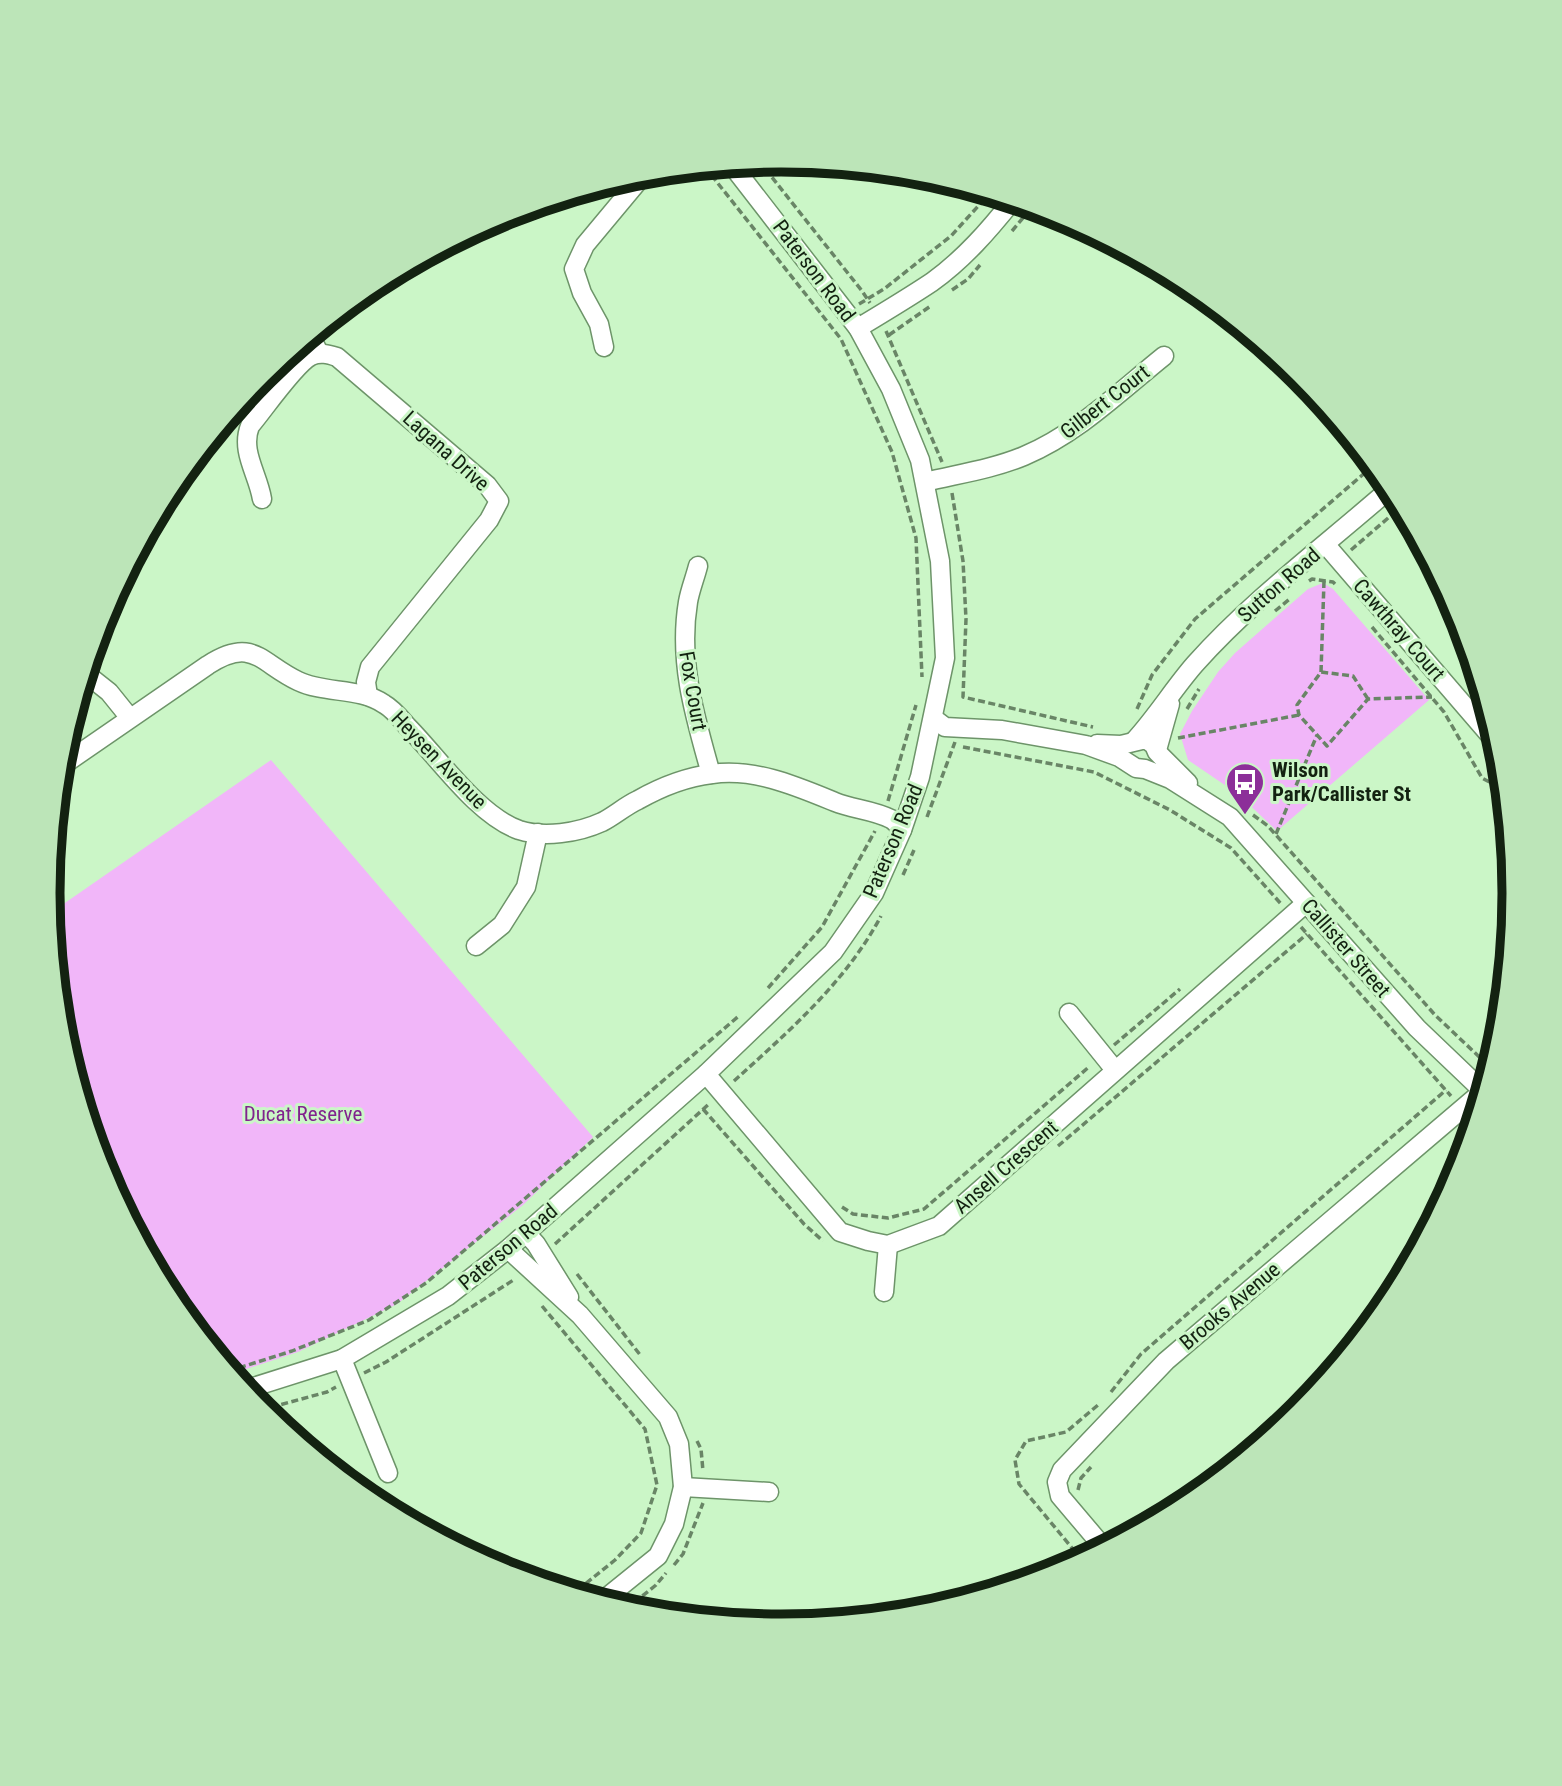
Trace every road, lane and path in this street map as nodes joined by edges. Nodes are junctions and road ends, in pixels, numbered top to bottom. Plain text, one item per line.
1 (767, 172) edge
2 (739, 173) edge
3 (712, 175) edge
4 (634, 186) edge
5 (983, 201) edge
6 (1007, 208) edge
7 (867, 299) junction
8 (846, 312) junction
9 (877, 316) junction
10 (828, 323) junction
11 (858, 328) junction
12 (314, 344) edge
13 (604, 347) dead end
14 (319, 354) junction
15 (1164, 356) dead end
16 (1366, 472) edge
17 (947, 477) junction
18 (925, 482) junction
19 (1383, 495) edge
20 (262, 499) dead end
21 (1394, 513) edge
22 (1326, 545) junction
23 (1351, 550) dead end
24 (698, 566) dead end
25 (1324, 580) junction
26 (1302, 588) dead end
27 (1342, 592) dead end
28 (1292, 596) dead end
29 (1273, 614) dead end
30 (1369, 624) dead end
31 (1321, 673) junction
32 (92, 679) edge
33 (922, 683) dead end
34 (1199, 689) dead end
35 (1175, 691) junction
36 (919, 695) dead end
37 (368, 696) junction
38 (1432, 698) junction
39 (1368, 699) junction
40 (1185, 712) dead end
41 (1299, 715) junction
42 (130, 718) junction
43 (933, 718) junction
44 (1133, 718) dead end
45 (1483, 727) edge
46 (1098, 728) dead end
47 (1176, 730) dead end
48 (1317, 735) junction
49 (1134, 741) junction
50 (1080, 744) junction
51 (954, 745) dead end
52 (1157, 750) junction
53 (72, 759) edge
54 (1137, 766) junction
55 (711, 774) junction
56 (1494, 784) edge
57 (1209, 803) junction
58 (1247, 810) dead end
59 (881, 821) junction
60 (902, 830) junction
61 (538, 833) junction
62 (1276, 834) junction
63 (1306, 903) junction
64 (1291, 916) junction
65 (1307, 934) junction
66 (476, 946) dead end
67 (1186, 984) dead end
68 (767, 990) dead end
69 (747, 1009) dead end
70 (1069, 1013) dead end
71 (1103, 1055) junction
72 (1483, 1060) edge
73 (1115, 1070) junction
74 (706, 1074) junction
75 (1476, 1086) edge
76 (1471, 1101) edge
77 (703, 1109) dead end
78 (1462, 1109) junction
79 (1054, 1150) dead end
80 (835, 1201) dead end
81 (526, 1233) junction
82 (827, 1244) dead end
83 (888, 1245) junction
84 (508, 1249) junction
85 (884, 1293) dead end
86 (535, 1297) dead end
87 (580, 1315) junction
88 (342, 1359) junction
89 (238, 1368) edge
90 (255, 1386) edge
91 (1098, 1459) dead end
92 (388, 1473) dead end
93 (683, 1487) junction
94 (769, 1492) dead end
95 (1075, 1498) dead end
96 (1098, 1541) edge
97 (582, 1586) edge
98 (611, 1594) edge

1 - 7 path
2 - 8 street, Paterson Road
3 - 10 path
4 - 13 street
5 - 7 path
6 - 9 street
7 - 8 path
7 - 9 path
8 - 10 path
8 - 11 street, Paterson Road
9 - 11 street
9 - 17 path
10 - 33 path
11 - 18 street, Paterson Road
12 - 14 street
14 - 20 street
14 - 37 street, Lagana Drive
15 - 17 street, Gilbert Court
16 - 44 path
17 - 18 street, Gilbert Court
17 - 46 path
18 - 43 street, Paterson Road
19 - 22 street, Sutton Road
21 - 23 path
22 - 35 street, Sutton Road
22 - 45 street, Cawthray Court
24 - 55 street, Fox Court
25 - 26 path
25 - 27 path
25 - 31 path
28 - 29 path
30 - 38 path
31 - 39 path
31 - 41 path
32 - 42 street
34 - 40 path
35 - 49 street, Sutton Road
35 - 52 street, Sutton Road
36 - 59 path
37 - 42 street, Heysen Avenue
37 - 61 street, Heysen Avenue
38 - 39 path
38 - 56 path
39 - 48 path
41 - 47 path
41 - 48 path
42 - 53 street, Heysen Avenue
43 - 50 street, Callister Street
43 - 60 street, Paterson Road
48 - 62 path
49 - 50 street, Callister Street
49 - 52 street, Callister Street
49 - 54 street
50 - 54 street, Callister Street
51 - 64 path
52 - 54 street
52 - 57 street, Callister Street
54 - 57 street, Callister Street
55 - 59 street, Heysen Avenue
55 - 61 street, Heysen Avenue
57 - 63 street, Callister Street
58 - 62 path
59 - 60 street, Heysen Avenue
59 - 68 path
60 - 74 street, Paterson Road
61 - 66 street
62 - 72 path
63 - 64 street, Ansell Crescent
63 - 75 street, Callister Street
64 - 65 path
64 - 73 street, Ansell Crescent
65 - 78 path
65 - 79 path
67 - 71 path
69 - 89 path
70 - 71 street
71 - 73 street
71 - 80 path
73 - 83 street, Ansell Crescent
74 - 81 street, Paterson Road
74 - 83 street
76 - 78 street, Brooks Avenue
77 - 82 path
78 - 96 street, Brooks Avenue
81 - 84 street, Paterson Road
81 - 87 street
83 - 85 street
84 - 87 street
84 - 88 street, Paterson Road
86 - 97 path
87 - 93 street
88 - 90 street, Paterson Road
88 - 92 street
91 - 95 path
93 - 94 street
93 - 98 street

